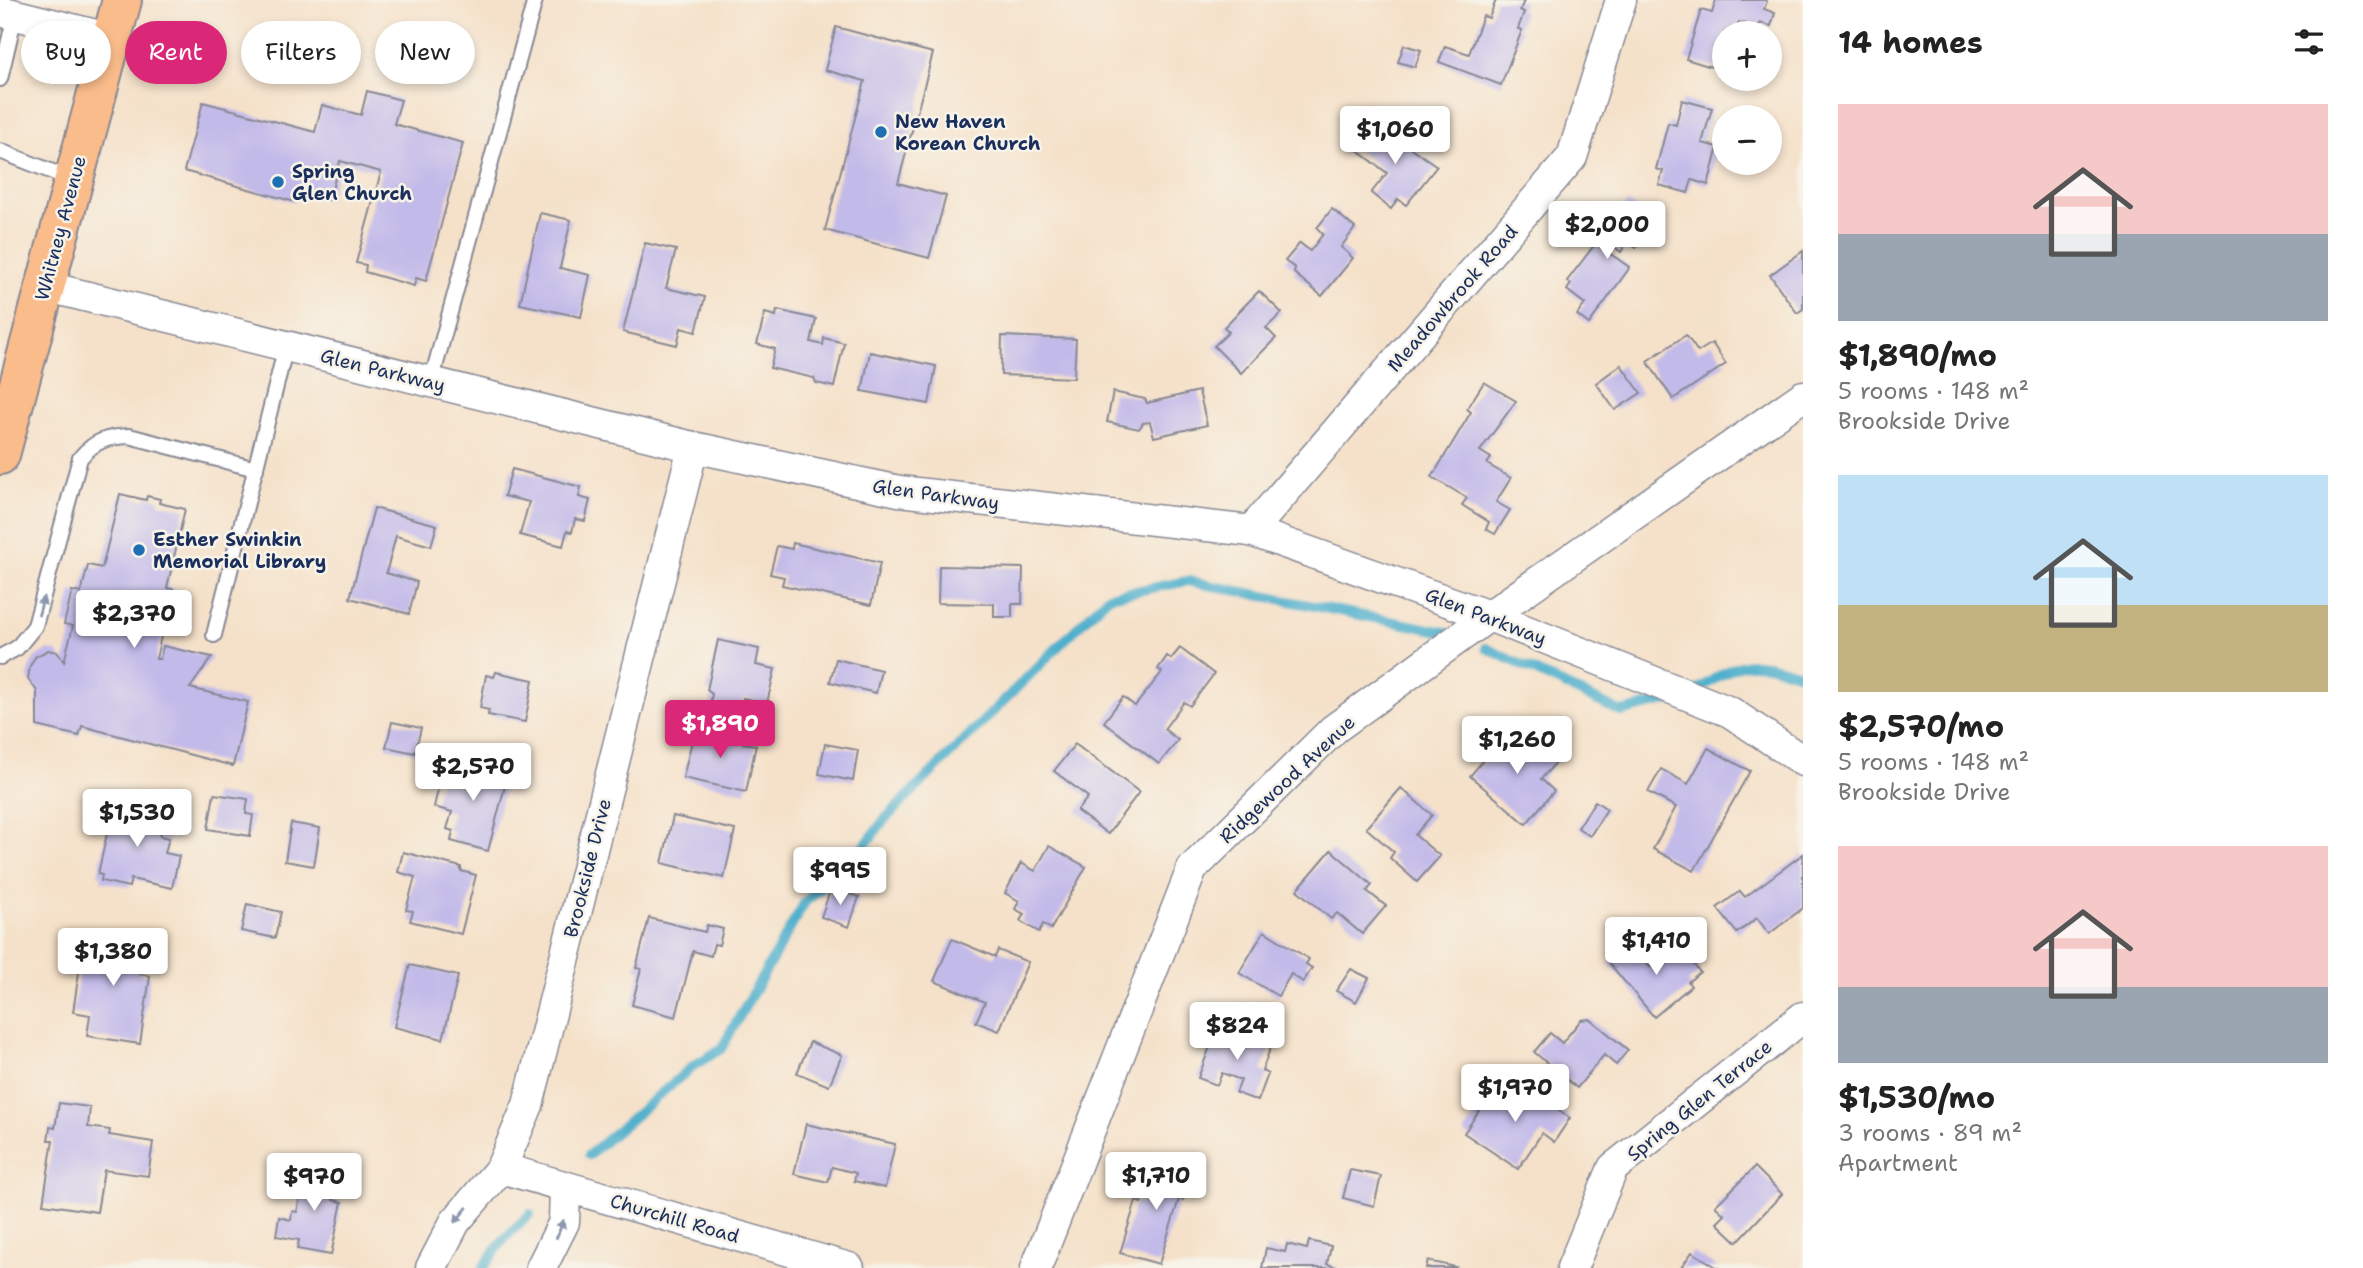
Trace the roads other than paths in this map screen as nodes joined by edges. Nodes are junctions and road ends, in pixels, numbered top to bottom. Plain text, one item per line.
1 (122, 0) edge
2 (535, 0) edge
3 (1620, 0) edge
4 (7, 13) edge
5 (112, 39) junction
6 (0, 79) edge
7 (0, 151) edge
8 (73, 180) junction
9 (44, 286) junction
10 (286, 346) junction
11 (430, 382) junction
12 (1803, 396) edge
13 (693, 446) junction
14 (0, 456) edge
15 (256, 469) junction
16 (1251, 531) junction
17 (1489, 616) junction
18 (214, 635) dead end
19 (0, 656) edge
20 (1803, 761) edge
21 (1803, 1017) edge
22 (501, 1168) junction
23 (565, 1186) junction
24 (431, 1268) edge
25 (541, 1268) edge
26 (849, 1268) edge
27 (1036, 1268) edge
28 (1572, 1268) edge

1 - 5 main road, Whitney Avenue
2 - 11 lane
3 - 16 street, Meadowbrook Road
4 - 5 street
4 - 6 lane
5 - 8 main road, Whitney Avenue
7 - 8 lane
8 - 9 main road, Whitney Avenue
9 - 10 street, Glen Parkway
9 - 14 main road, Whitney Avenue
10 - 11 street, Glen Parkway
10 - 15 lane
11 - 13 street, Glen Parkway
12 - 17 street, Ridgewood Avenue
13 - 16 street, Glen Parkway
13 - 22 street, Brookside Drive
15 - 18 lane
19 -> 15 lane
16 - 17 street, Glen Parkway
17 - 20 street, Glen Parkway
17 - 27 street, Ridgewood Avenue
21 - 28 street, Spring Glen Terrace
22 - 23 street, Churchill Road
22 -> 24 street, Brookside Drive
25 -> 23 street
23 - 26 street, Churchill Road

